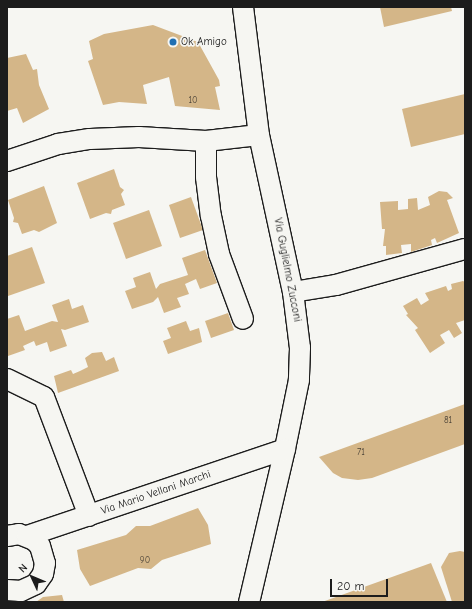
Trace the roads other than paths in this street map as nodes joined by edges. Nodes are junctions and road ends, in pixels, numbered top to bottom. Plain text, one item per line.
1 (243, 7) edge
2 (259, 135) junction
3 (206, 141) junction
4 (7, 161) edge
5 (465, 248) edge
6 (293, 292) junction
7 (243, 319) dead end
8 (7, 379) edge
9 (285, 449) junction
10 (89, 516) junction
11 (7, 536) edge
12 (27, 536) junction
13 (7, 590) edge
14 (248, 602) edge

1 - 2 street, Via Guglielmo Zucconi
2 - 3 street
2 - 6 street, Via Guglielmo Zucconi
3 - 4 street
3 - 7 street
5 - 6 street
6 - 9 street, Via Guglielmo Zucconi
8 - 10 street
9 - 10 street, Via Mario Vellani Marchi
9 - 14 street, Via Guglielmo Zucconi
10 - 12 street, Via Mario Vellani Marchi
11 - 12 street, Via Mario Vellani Marchi
12 - 13 street

